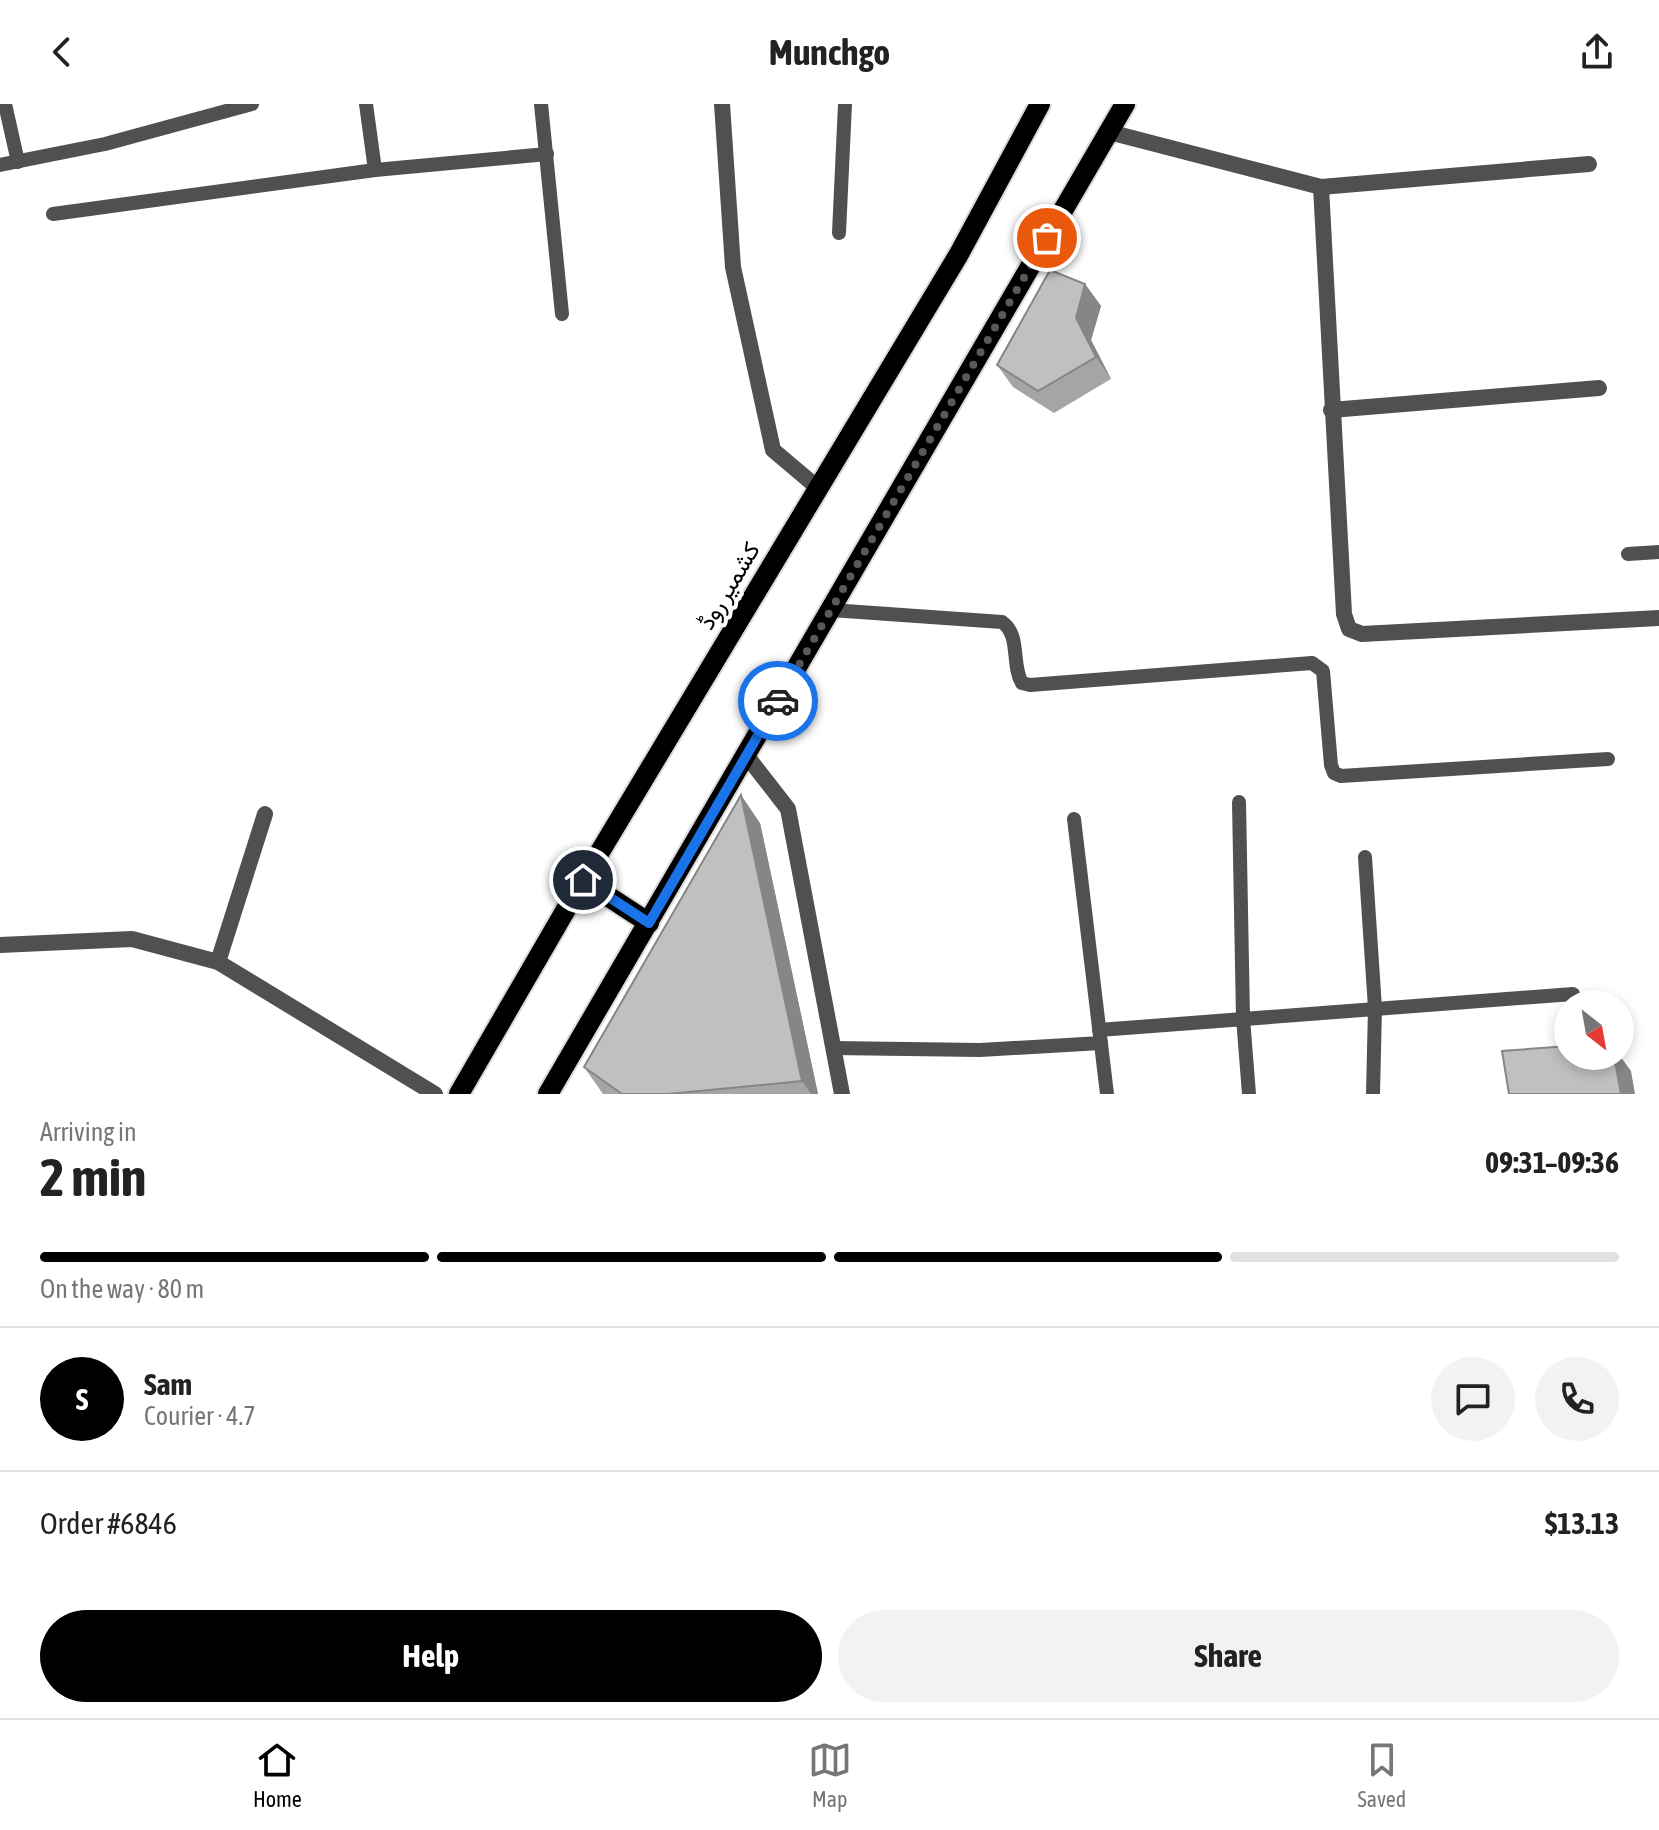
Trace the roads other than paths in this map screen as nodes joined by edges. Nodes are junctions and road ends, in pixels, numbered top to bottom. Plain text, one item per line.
1 (5, 104) edge
2 (252, 104) edge
3 (366, 104) edge
4 (541, 104) edge
5 (722, 104) edge
6 (845, 104) edge
7 (1040, 104) edge
8 (1125, 104) edge
9 (1109, 132) junction
10 (547, 154) junction
11 (18, 162) junction
12 (1589, 164) dead end
13 (0, 165) edge
14 (375, 170) junction
15 (1321, 187) junction
16 (53, 214) dead end
17 (839, 233) dead end
18 (562, 314) dead end
19 (1599, 388) dead end
20 (1331, 410) junction
21 (818, 488) junction
22 (1659, 552) edge
23 (1628, 554) dead end
24 (831, 610) junction
25 (1659, 618) edge
26 (746, 755) junction
27 (1608, 759) dead end
28 (1239, 802) dead end
29 (265, 814) dead end
30 (1074, 819) dead end
31 (1365, 857) dead end
32 (583, 880) junction
33 (649, 923) junction
34 (0, 945) edge
35 (218, 962) junction
36 (1554, 995) edge
37 (1375, 1008) junction
38 (1243, 1018) junction
39 (1100, 1036) junction
40 (833, 1048) junction
41 (435, 1094) edge
42 (459, 1094) edge
43 (548, 1094) edge
44 (842, 1094) edge
45 (1107, 1094) edge
46 (1249, 1094) edge
47 (1373, 1094) edge

1 - 11 lane
2 - 11 lane
3 - 14 lane
4 - 10 lane
5 - 21 street
6 - 17 lane
7 - 21 main road, کشمیر روڈ
8 - 9 main road
9 - 15 street
9 - 24 main road
10 - 14 lane
10 - 18 lane
11 - 13 lane
12 - 15 street
14 - 16 lane
15 - 20 street
19 - 20 street
20 - 25 street
21 - 32 main road, کشمیر روڈ
22 - 23 lane
24 - 26 main road
24 - 27 lane
26 - 33 main road
26 - 40 street
28 - 38 lane
29 - 35 street
30 - 39 lane
31 - 37 lane
32 - 33 main road
32 - 42 main road, کشمیر روڈ
33 - 43 main road
34 - 35 street
35 - 41 street
36 - 37 lane
37 - 38 lane
37 - 47 lane
38 - 39 lane
38 - 46 lane
39 - 40 lane
39 - 45 lane
40 - 44 street

